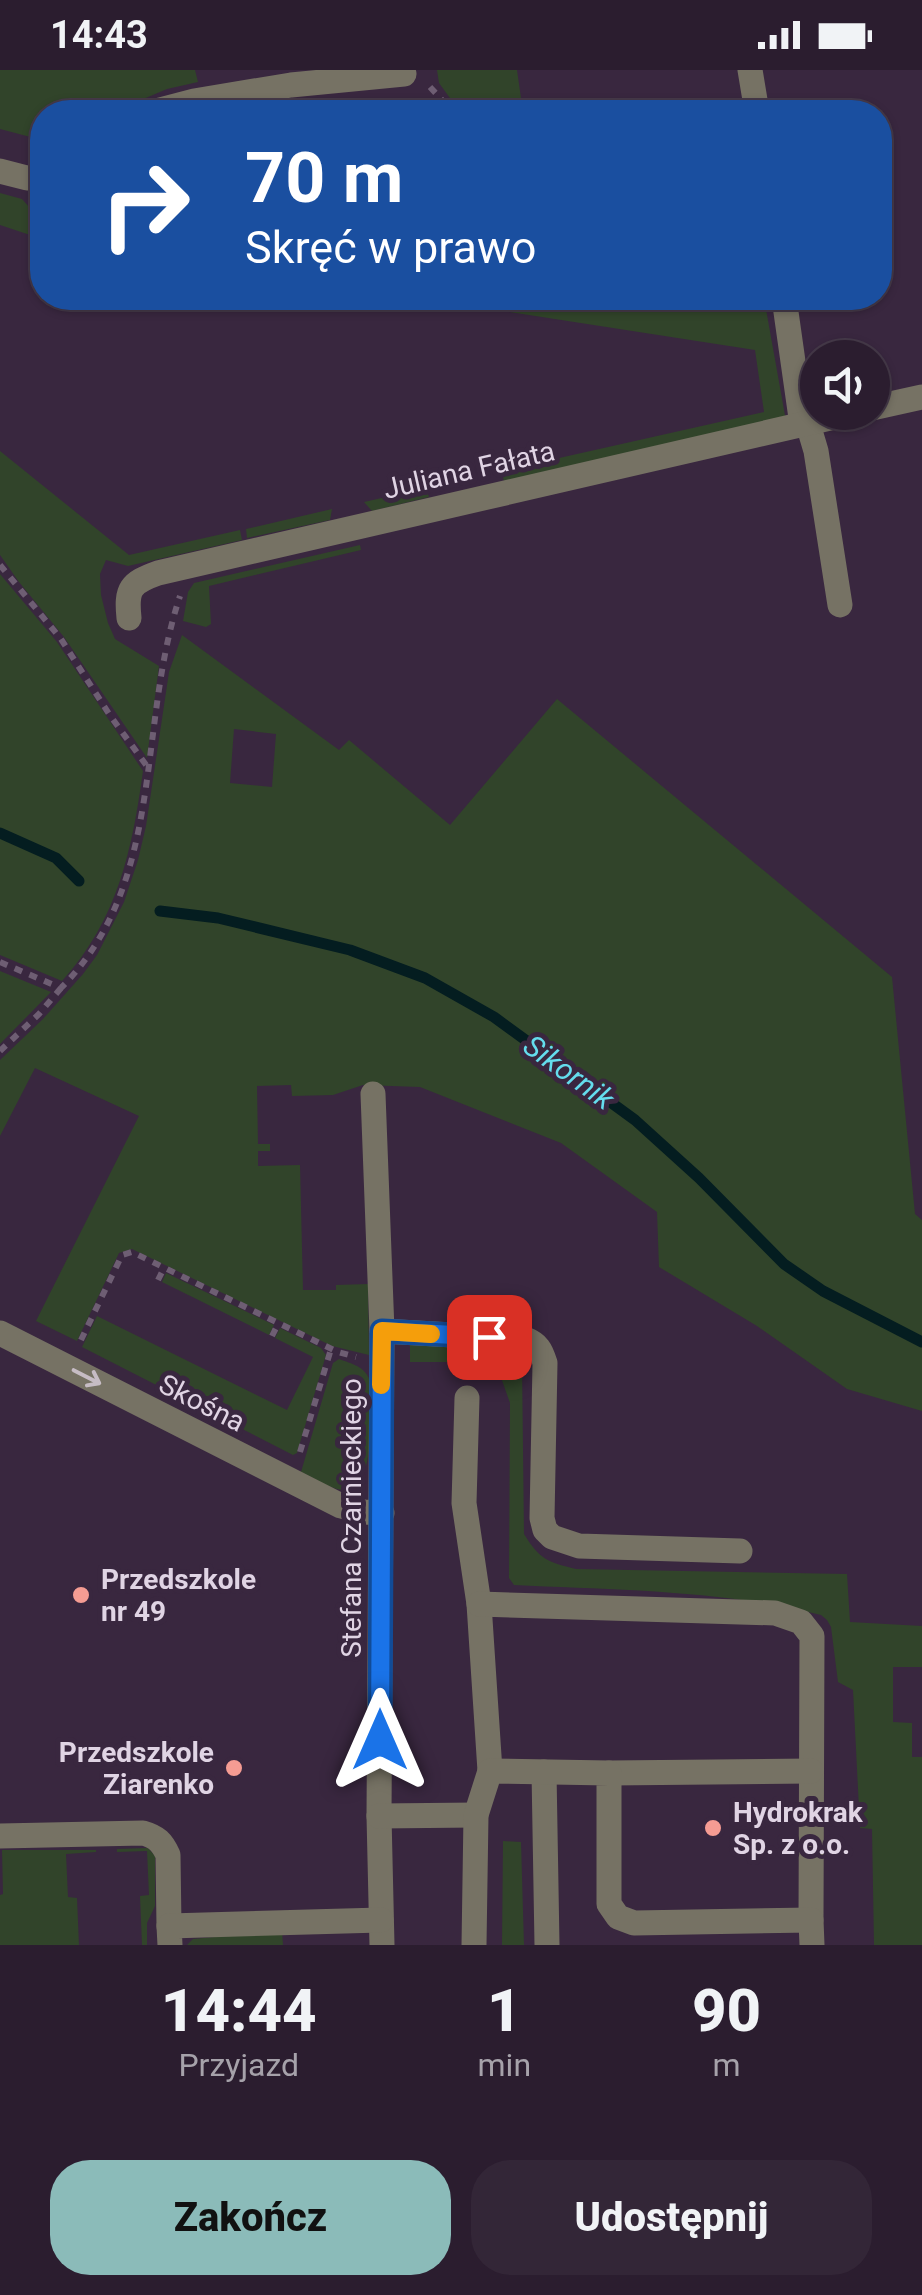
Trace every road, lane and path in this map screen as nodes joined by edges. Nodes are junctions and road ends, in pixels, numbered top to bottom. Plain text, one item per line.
1 (750, 70) edge
2 (404, 74) dead end
3 (200, 100) edge
4 (755, 100) edge
5 (0, 171) edge
6 (30, 178) edge
7 (786, 310) edge
8 (800, 394) edge
9 (922, 397) edge
10 (890, 404) edge
11 (800, 425) edge
12 (807, 430) edge
13 (0, 565) edge
14 (185, 586) dead end
15 (840, 605) dead end
16 (129, 618) dead end
17 (149, 769) junction
18 (0, 962) edge
19 (61, 988) junction
20 (0, 1052) edge
21 (373, 1094) dead end
22 (164, 1268) junction
23 (158, 1280) dead end
24 (278, 1324) junction
25 (382, 1331) junction
26 (0, 1333) edge
27 (272, 1336) dead end
28 (76, 1350) dead end
29 (467, 1398) dead end
30 (292, 1482) junction
31 (382, 1513) junction
32 (740, 1551) dead end
33 (480, 1604) junction
34 (490, 1770) junction
35 (811, 1770) junction
36 (544, 1772) junction
37 (609, 1773) junction
38 (476, 1815) junction
39 (379, 1816) junction
40 (0, 1836) edge
41 (382, 1932) edge
42 (811, 1932) edge
43 (170, 1936) edge
44 (474, 1945) edge
45 (547, 1945) edge

1 - 4 street
2 - 3 street
5 - 6 street
7 - 8 street
9 - 10 street
11 - 16 street, Juliana Fałata
12 - 15 street
13 - 17 path
14 - 17 path
17 - 19 path
18 - 19 path
19 - 20 path
21 - 25 street, Stefana Czarnieckiego
22 - 23 path
22 - 24 path
22 - 28 path
24 - 27 path
24 - 30 path
25 - 31 street, Stefana Czarnieckiego
25 - 32 street
26 -> 30 street, Skośna
29 - 33 street
30 - 31 street, Skośna
31 - 39 street, Stefana Czarnieckiego
33 - 34 street
33 - 35 street
34 - 36 street
34 - 38 street
35 - 37 street
35 - 42 street
36 - 37 street
36 - 45 street
37 - 42 street
38 - 39 street
38 - 44 street
39 - 41 street, Stefana Czarnieckiego
40 - 43 street
41 - 43 street

